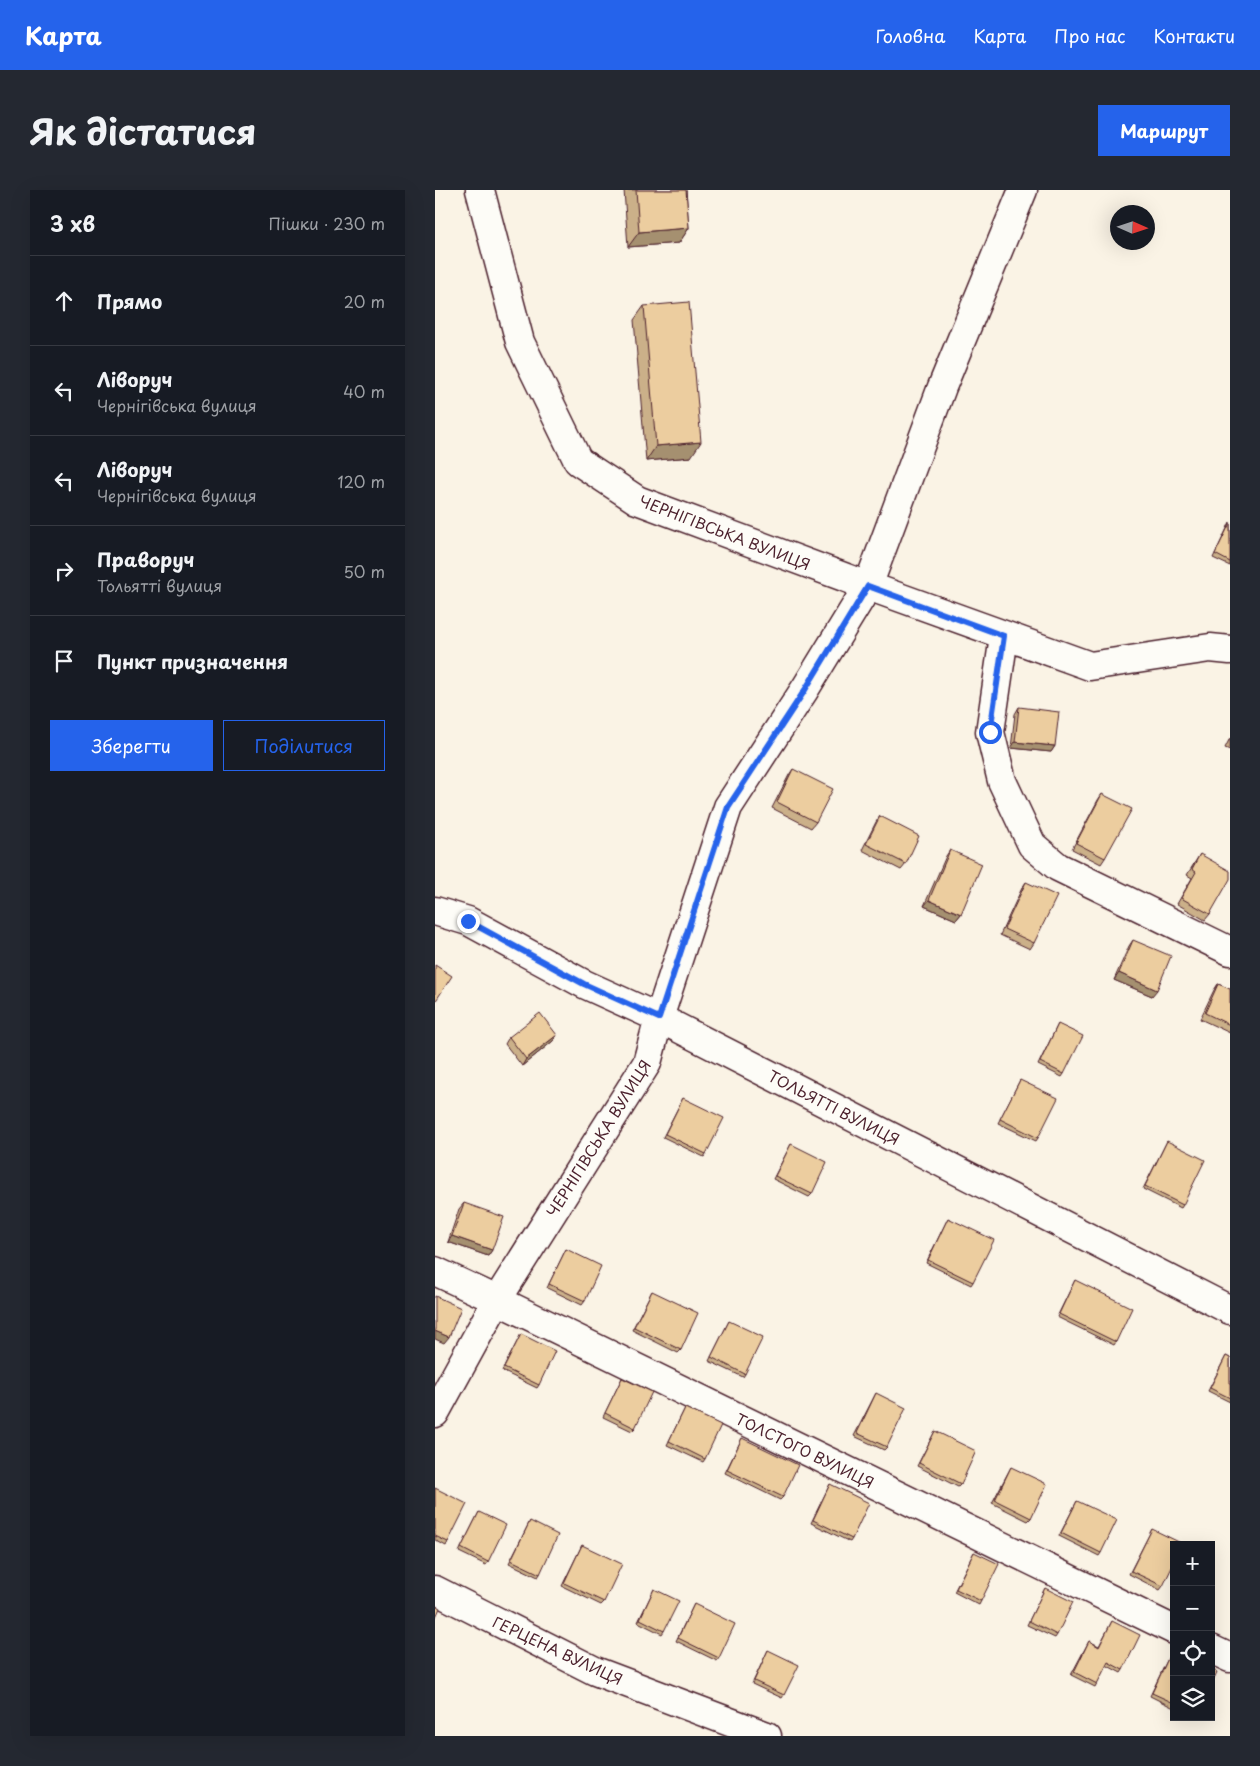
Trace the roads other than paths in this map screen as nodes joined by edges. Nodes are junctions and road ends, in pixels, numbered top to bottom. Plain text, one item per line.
1 (480, 190) edge
2 (1023, 190) edge
3 (868, 586) junction
4 (1004, 636) junction
5 (1230, 650) edge
6 (435, 910) edge
7 (1230, 951) edge
8 (659, 1018) junction
9 (435, 1271) edge
10 (497, 1300) junction
11 (1230, 1310) edge
12 (435, 1413) edge
13 (435, 1590) edge
14 (1170, 1628) edge
15 (1215, 1651) edge
16 (1230, 1658) edge
17 (767, 1736) edge

1 - 3 street, ЧЕРНІГІВСЬКА ВУЛИЦЯ
2 - 3 street, ЧЕРНІГІВСЬКА ВУЛИЦЯ
3 - 4 street, ЧЕРНІГІВСЬКА ВУЛИЦЯ
3 - 8 street, ЧЕРНІГІВСЬКА ВУЛИЦЯ
4 - 5 street, ЧЕРНІГІВСЬКА ВУЛИЦЯ
4 - 7 street
6 - 8 street, ТОЛЬЯТТІ ВУЛИЦЯ
8 - 10 street, ЧЕРНІГІВСЬКА ВУЛИЦЯ
8 - 11 street, ТОЛЬЯТТІ ВУЛИЦЯ
9 - 10 street, ТОЛСТОГО ВУЛИЦЯ
10 - 12 street, ЧЕРНІГІВСЬКА ВУЛИЦЯ
10 - 14 street, ТОЛСТОГО ВУЛИЦЯ
13 - 17 street, ГЕРЦЕНА ВУЛИЦЯ
15 - 16 street

